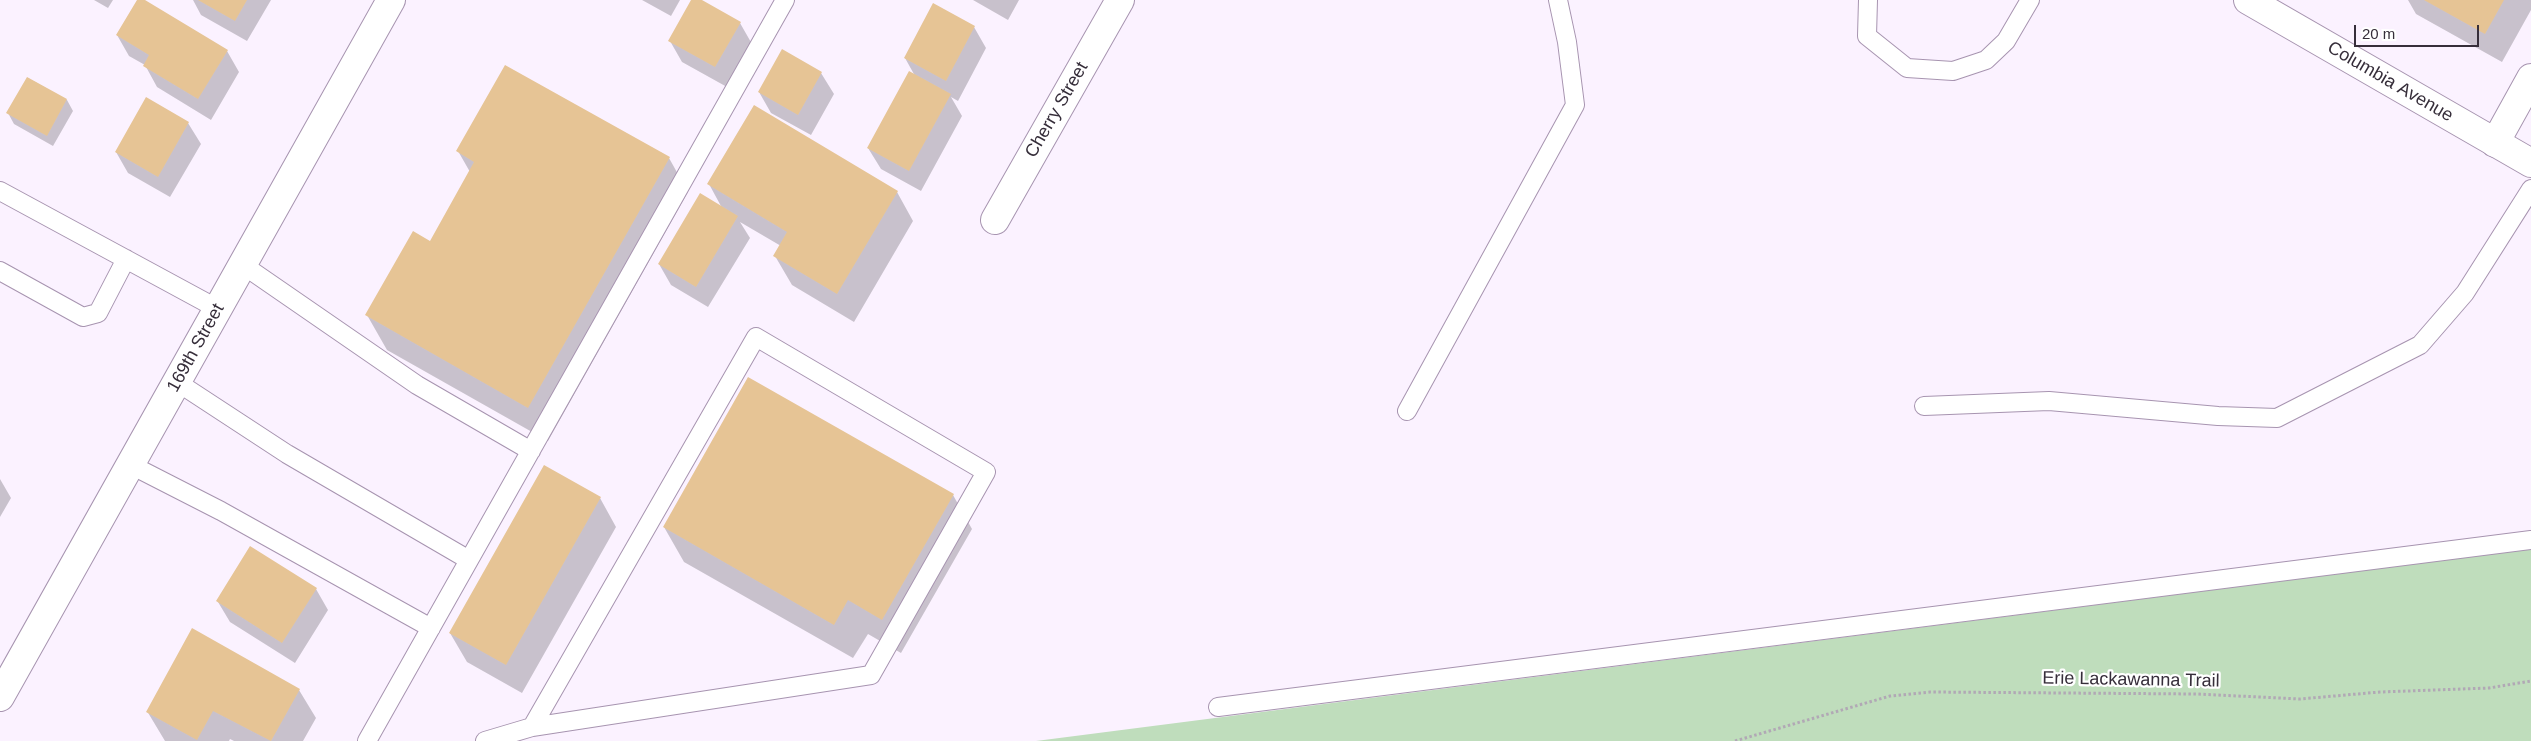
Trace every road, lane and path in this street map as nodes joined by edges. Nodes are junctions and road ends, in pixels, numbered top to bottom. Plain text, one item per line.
1 (392, 0) edge
2 (785, 0) edge
3 (1120, 0) edge
4 (1558, 0) edge
5 (1868, 0) edge
6 (2030, 0) edge
7 (2248, 0) edge
8 (2531, 78) edge
9 (2495, 143) junction
10 (2531, 163) edge
11 (2531, 189) edge
12 (0, 191) edge
13 (995, 220) dead end
14 (126, 259) junction
15 (243, 265) junction
16 (0, 271) edge
17 (218, 309) junction
18 (177, 382) junction
19 (1924, 406) dead end
20 (1407, 411) dead end
21 (531, 451) junction
22 (131, 464) junction
23 (2531, 540) edge
24 (469, 560) junction
25 (431, 628) junction
26 (2531, 681) edge
27 (0, 697) edge
28 (1218, 707) dead end
29 (532, 727) junction
30 (367, 741) edge
31 (486, 741) edge
32 (1736, 741) edge

1 - 15 street, 169th Street
2 - 21 lane
3 - 13 street, Cherry Street
4 - 20 lane
5 - 6 lane
7 - 9 street, Columbia Avenue
8 - 9 street
9 - 10 street, Columbia Avenue
11 - 19 lane
12 - 14 lane
14 - 16 lane
14 - 17 lane
15 - 17 street, 169th Street
15 - 21 lane
17 - 18 street, 169th Street
18 - 22 street, 169th Street
18 - 24 lane
21 - 24 lane
22 - 25 lane
22 - 27 street, 169th Street
23 - 28 lane
24 - 25 lane
25 - 30 lane
26 - 32 path, Erie Lackawanna Trail
29 - 29 lane
29 - 31 lane

